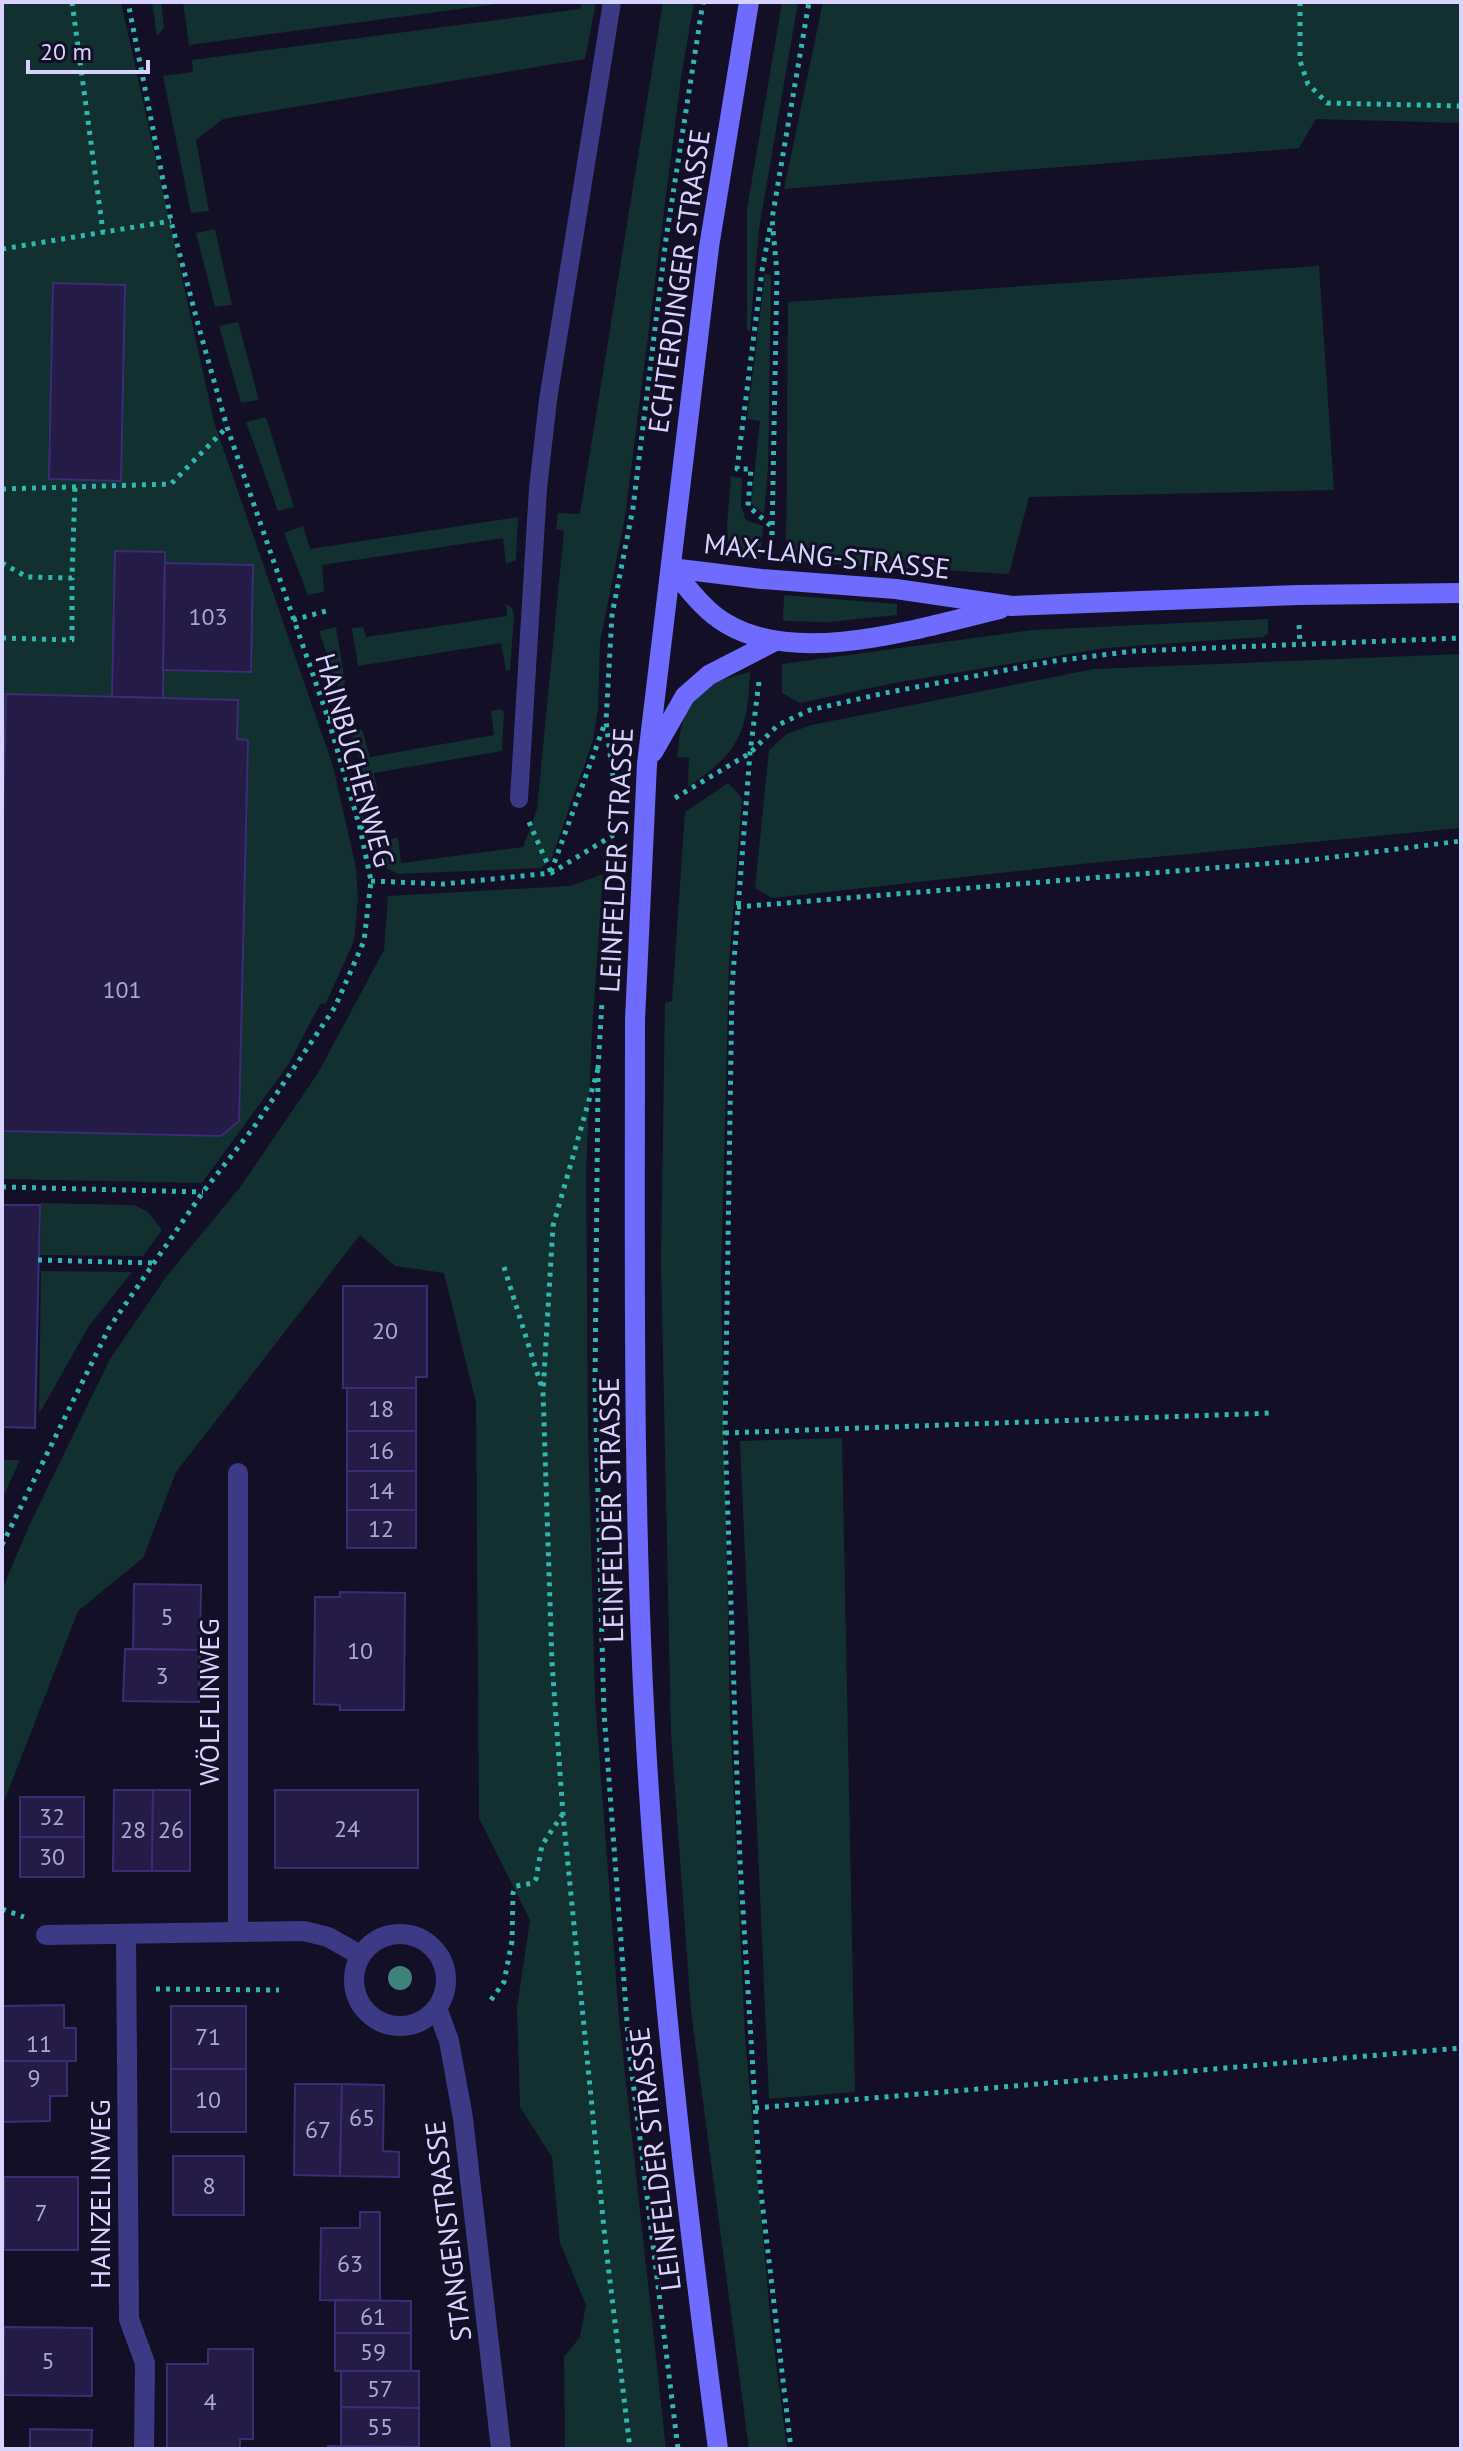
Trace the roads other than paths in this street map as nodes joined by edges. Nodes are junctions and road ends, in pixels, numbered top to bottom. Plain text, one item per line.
1 (612, 2) edge
2 (749, 2) edge
3 (671, 568) junction
4 (1461, 593) edge
5 (1012, 606) junction
6 (773, 642) junction
7 (648, 760) junction
8 (519, 799) road end
9 (238, 1473) dead end
10 (238, 1931) junction
11 (46, 1935) dead end
12 (126, 1935) junction
13 (360, 1955) junction
14 (437, 2008) junction
15 (144, 2449) edge
16 (501, 2449) edge
17 (718, 2449) edge

1 - 8 lane
2 - 3 main road, ECHTERDINGER STRASSE
3 - 5 main road, MAX-LANG-STRASSE
3 - 6 main road, MAX-LANG-STRASSE
3 - 7 main road, LEINFELDER STRASSE
4 - 5 main road, MAX-LANG-STRASSE
5 - 6 main road, MAX-LANG-STRASSE
6 - 7 main road
7 - 17 main road, LEINFELDER STRASSE, bridge
9 - 10 street, WÖLFLINWEG
10 - 12 street
10 - 13 street
11 - 12 street
12 - 15 street, HAINZELINWEG
13 - 14 street
13 - 14 street
14 - 16 street, STANGENSTRASSE

